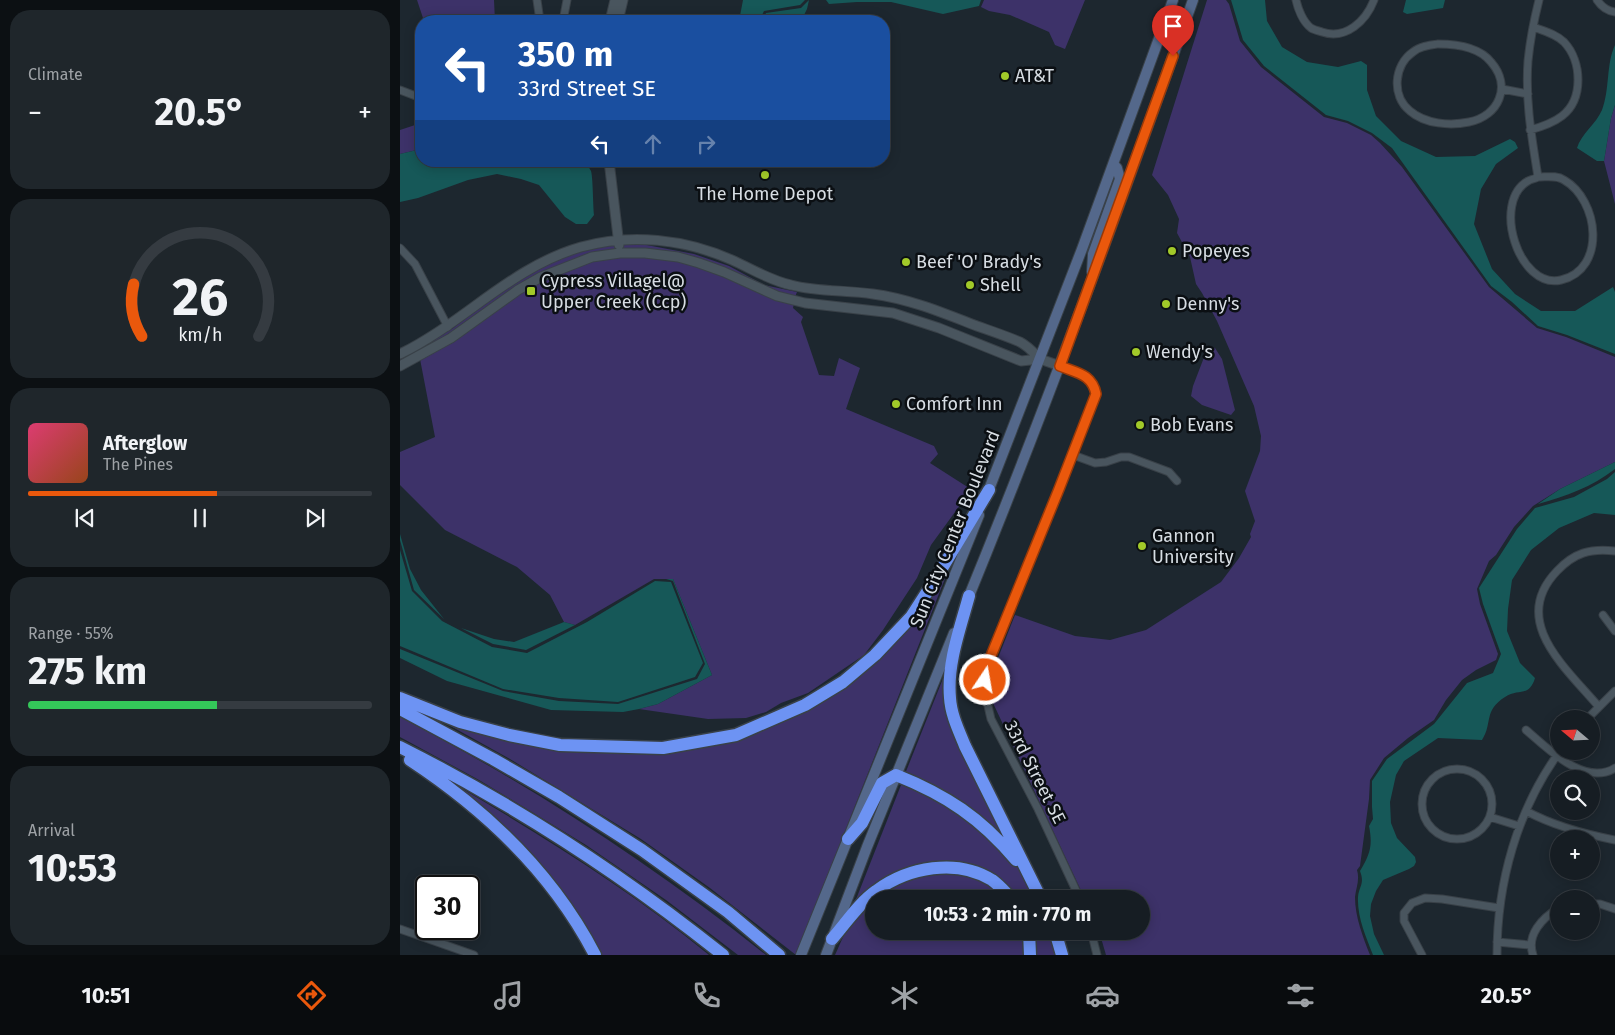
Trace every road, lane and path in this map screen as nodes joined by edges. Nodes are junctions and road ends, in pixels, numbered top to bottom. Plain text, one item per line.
1 (537, 0) edge
2 (567, 0) edge
3 (615, 0) edge
4 (623, 0) edge
5 (1173, 0) edge
6 (1193, 0) edge
7 (1296, 0) edge
8 (1374, 0) edge
9 (1539, 0) edge
10 (1596, 0) edge
11 (1615, 12) edge
12 (539, 15) edge
13 (564, 15) edge
14 (611, 15) edge
15 (619, 15) edge
16 (1533, 27) junction
17 (1502, 89) junction
18 (400, 90) edge
19 (1528, 94) junction
20 (415, 96) edge
21 (1530, 130) junction
22 (1114, 165) junction
23 (610, 167) edge
24 (1538, 178) junction
25 (619, 240) junction
26 (400, 248) edge
27 (620, 253) junction
28 (1092, 281) junction
29 (448, 327) junction
30 (400, 354) edge
31 (1040, 359) junction
32 (400, 366) edge
33 (1060, 366) junction
34 (1072, 455) junction
35 (1177, 481) dead end
36 (989, 490) junction
37 (1615, 551) edge
38 (969, 596) junction
39 (1603, 615) dead end
40 (1615, 631) edge
41 (1615, 691) edge
42 (400, 698) edge
43 (1598, 707) junction
44 (400, 709) edge
45 (1595, 710) edge
46 (1526, 730) dead end
47 (400, 747) edge
48 (1550, 747) edge
49 (400, 754) edge
50 (1554, 760) edge
51 (1568, 760) edge
52 (1615, 768) edge
53 (896, 775) junction
54 (1526, 811) junction
55 (1490, 817) junction
56 (1519, 826) junction
57 (848, 839) junction
58 (1615, 840) edge
59 (1030, 877) junction
60 (878, 890) edge
61 (1002, 890) edge
62 (1036, 890) edge
63 (1076, 890) edge
64 (865, 902) edge
65 (1600, 904) edge
66 (1499, 908) junction
67 (1615, 909) edge
68 (1550, 913) edge
69 (400, 929) edge
70 (832, 939) junction
71 (1029, 940) edge
72 (1058, 940) edge
73 (1093, 940) edge
74 (1497, 942) junction
75 (1530, 945) junction
76 (777, 954) edge
77 (474, 955) edge
78 (595, 955) edge
79 (723, 955) edge
80 (801, 955) edge
81 (826, 955) edge
82 (1030, 955) edge
83 (1062, 955) edge
84 (1097, 955) edge
85 (1422, 955) edge
86 (1497, 955) edge
87 (1534, 955) edge

1 - 12 street
2 - 13 street
3 - 14 street
4 - 15 street
5 - 22 main road, Sun City Center Boulevard
6 - 28 main road, Sun City Center Boulevard
7 - 8 street
9 - 16 street
10 - 11 street
16 - 19 street
16 - 21 street
17 - 17 street
17 - 19 street
18 - 20 street
19 - 21 street
21 - 24 street
22 - 28 main road
22 - 31 main road, Sun City Center Boulevard
23 - 25 street
24 - 24 street
25 - 27 street
25 - 29 street
25 - 31 street
26 - 29 street
27 - 31 street
27 - 32 street
28 - 33 main road, Sun City Center Boulevard
29 - 30 street
31 - 33 street
31 - 36 main road, Sun City Center Boulevard
33 - 34 street, 33rd Street SE
33 - 38 main road, Sun City Center Boulevard
34 - 35 street
34 - 63 street, 33rd Street SE
36 - 42 highway
36 - 57 main road, Sun City Center Boulevard
37 - 43 street
38 - 53 main road, Sun City Center Boulevard
38 - 59 highway
39 - 40 street
41 - 43 street
43 - 45 street
44 - 76 highway
46 - 48 street
47 - 79 highway
49 - 78 highway
50 - 54 street
51 - 52 street
53 - 57 highway
53 - 59 highway
53 - 70 main road, Sun City Center Boulevard
54 - 56 street
54 - 58 street
55 - 55 street
55 - 56 street
56 - 66 street
57 - 80 main road, Sun City Center Boulevard
59 - 62 highway
60 - 61 highway
64 - 70 highway
65 - 67 street
66 - 74 street
66 - 85 street
68 - 75 street
69 - 77 street
70 - 81 main road, Sun City Center Boulevard
71 - 82 highway
72 - 83 highway
73 - 84 street
74 - 75 street
74 - 86 street
75 - 87 street

